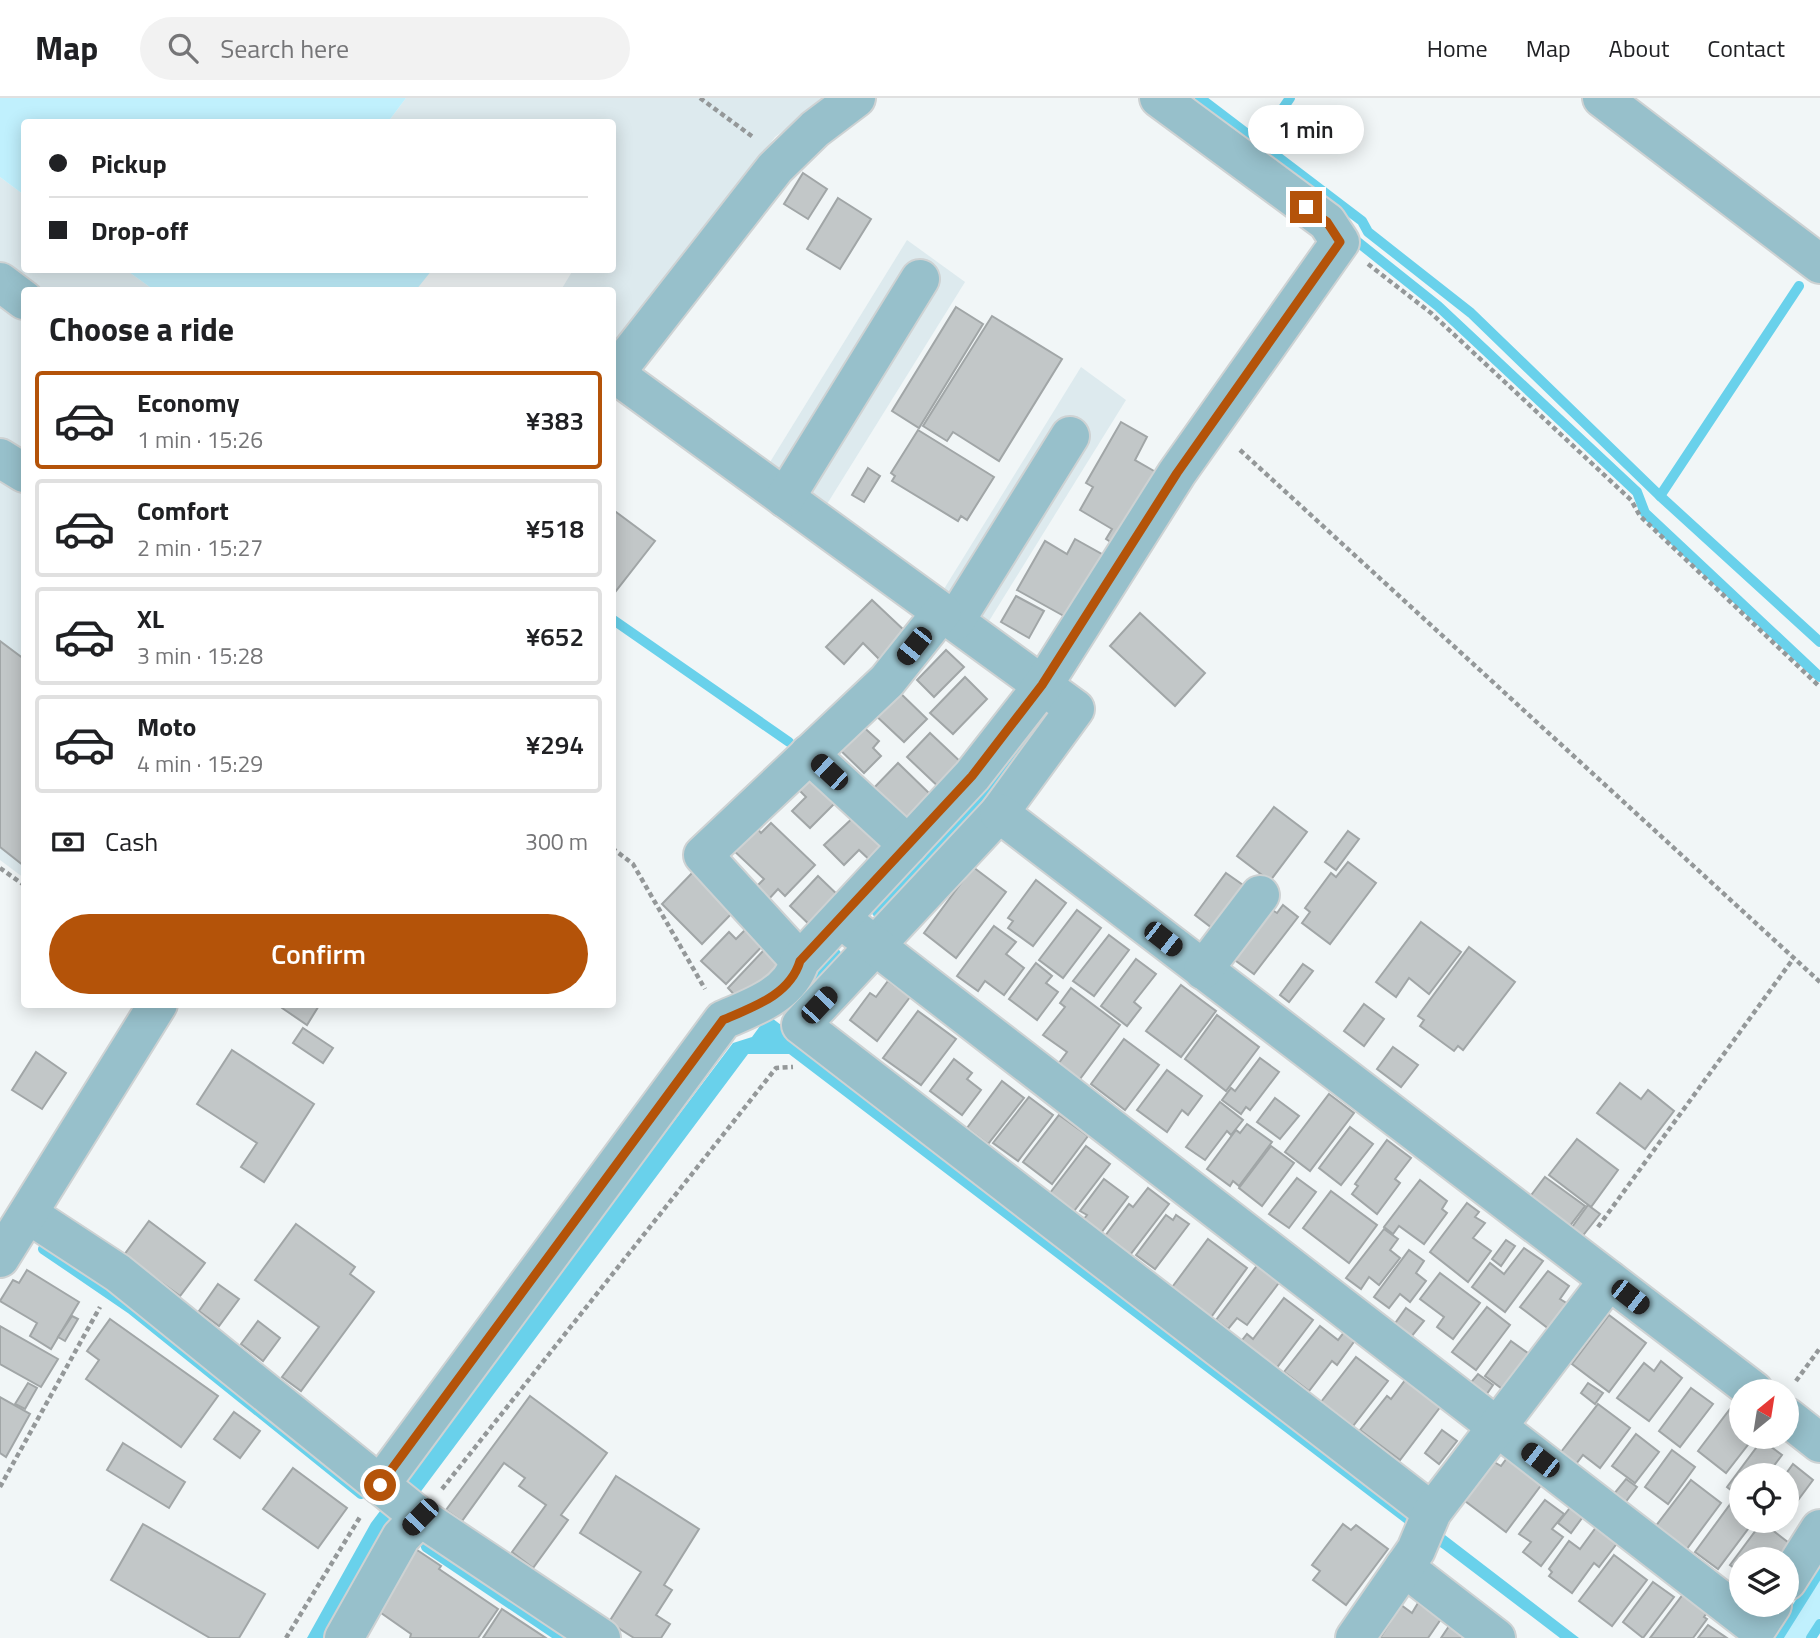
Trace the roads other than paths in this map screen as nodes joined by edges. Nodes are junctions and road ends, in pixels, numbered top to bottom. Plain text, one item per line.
1 (856, 98) edge
2 (1159, 98) edge
3 (1602, 98) edge
4 (1820, 264) edge
5 (919, 279) dead end
6 (0, 282) edge
7 (21, 298) edge
8 (616, 373) edge
9 (616, 377) edge
10 (1070, 436) dead end
11 (0, 458) edge
12 (21, 470) edge
13 (785, 498) junction
14 (948, 617) junction
15 (1042, 685) junction
16 (809, 754) junction
17 (999, 814) junction
18 (908, 845) junction
19 (1260, 895) dead end
20 (840, 918) junction
21 (875, 946) junction
22 (800, 961) junction
23 (1203, 970) junction
24 (767, 1002) junction
25 (155, 1008) edge
26 (801, 1025) junction
27 (9, 1239) edge
28 (1609, 1280) junction
29 (1738, 1379) edge
30 (1799, 1414) edge
31 (1497, 1427) junction
32 (1820, 1443) edge
33 (380, 1485) junction
34 (420, 1517) junction
35 (1820, 1529) edge
36 (1421, 1535) junction
37 (1799, 1562) edge
38 (1729, 1606) edge
39 (1743, 1617) edge
40 (1764, 1617) edge
41 (344, 1638) edge
42 (601, 1638) edge
43 (1354, 1638) edge
44 (1496, 1638) edge

1 - 8 street
2 - 15 street
3 - 4 street
5 - 13 street
6 - 7 street
9 - 13 street
10 - 14 street
11 - 12 street
13 - 14 street
14 - 15 street
14 - 16 street
15 - 17 street
15 - 18 street
16 - 18 street
16 - 22 street
17 - 21 street
17 - 23 street
18 - 20 street
19 - 23 street
20 - 21 street
20 - 22 street
21 - 26 street
21 - 31 street
22 - 24 street
23 - 28 street
24 - 26 street
24 - 33 street
25 - 27 street
26 - 36 street
27 - 33 street
28 - 29 street
28 - 31 street
30 - 32 street
31 - 36 street
31 - 38 street
33 - 34 street
34 - 41 street
34 - 42 street
35 - 37 street
36 - 43 street
36 - 44 street
39 - 40 street

